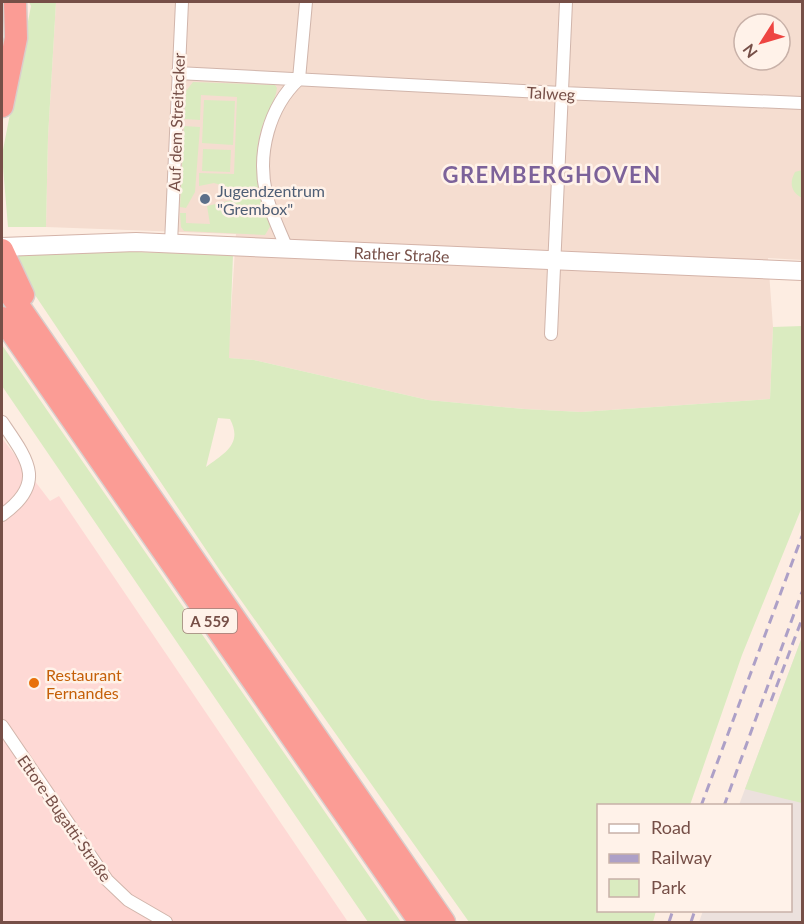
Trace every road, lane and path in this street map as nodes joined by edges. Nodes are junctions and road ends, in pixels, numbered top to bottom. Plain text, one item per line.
1 (5, 2) edge
2 (15, 2) edge
3 (182, 2) edge
4 (306, 2) edge
5 (566, 2) edge
6 (2, 32) edge
7 (177, 73) junction
8 (299, 79) junction
9 (562, 93) junction
10 (802, 103) edge
11 (2, 106) edge
12 (171, 243) junction
13 (2, 248) edge
14 (287, 249) junction
15 (554, 259) junction
16 (802, 271) edge
17 (2, 282) edge
18 (2, 318) edge
19 (551, 334) dead end
20 (63, 374) junction
21 (2, 422) edge
22 (2, 515) edge
23 (2, 726) edge
24 (166, 922) edge
25 (420, 922) edge
26 (444, 922) edge

1 - 6 highway
2 - 11 highway
3 - 7 street, Auf dem Streitacker
4 - 8 street
5 - 9 street
7 - 8 street, Talweg
7 - 12 street, Auf dem Streitacker
8 - 9 street, Talweg
8 - 14 street
9 - 10 street, Talweg
9 - 15 street
12 - 13 street, Rather Straße
12 - 14 street, Rather Straße
13 - 20 highway
14 - 15 street, Rather Straße
15 - 16 street, Rather Straße
15 - 19 street
17 - 20 highway, A 559
18 - 25 highway, A 559
20 - 26 highway, A 559
21 - 22 street
23 - 24 street, Ettore-Bugatti-Straße

